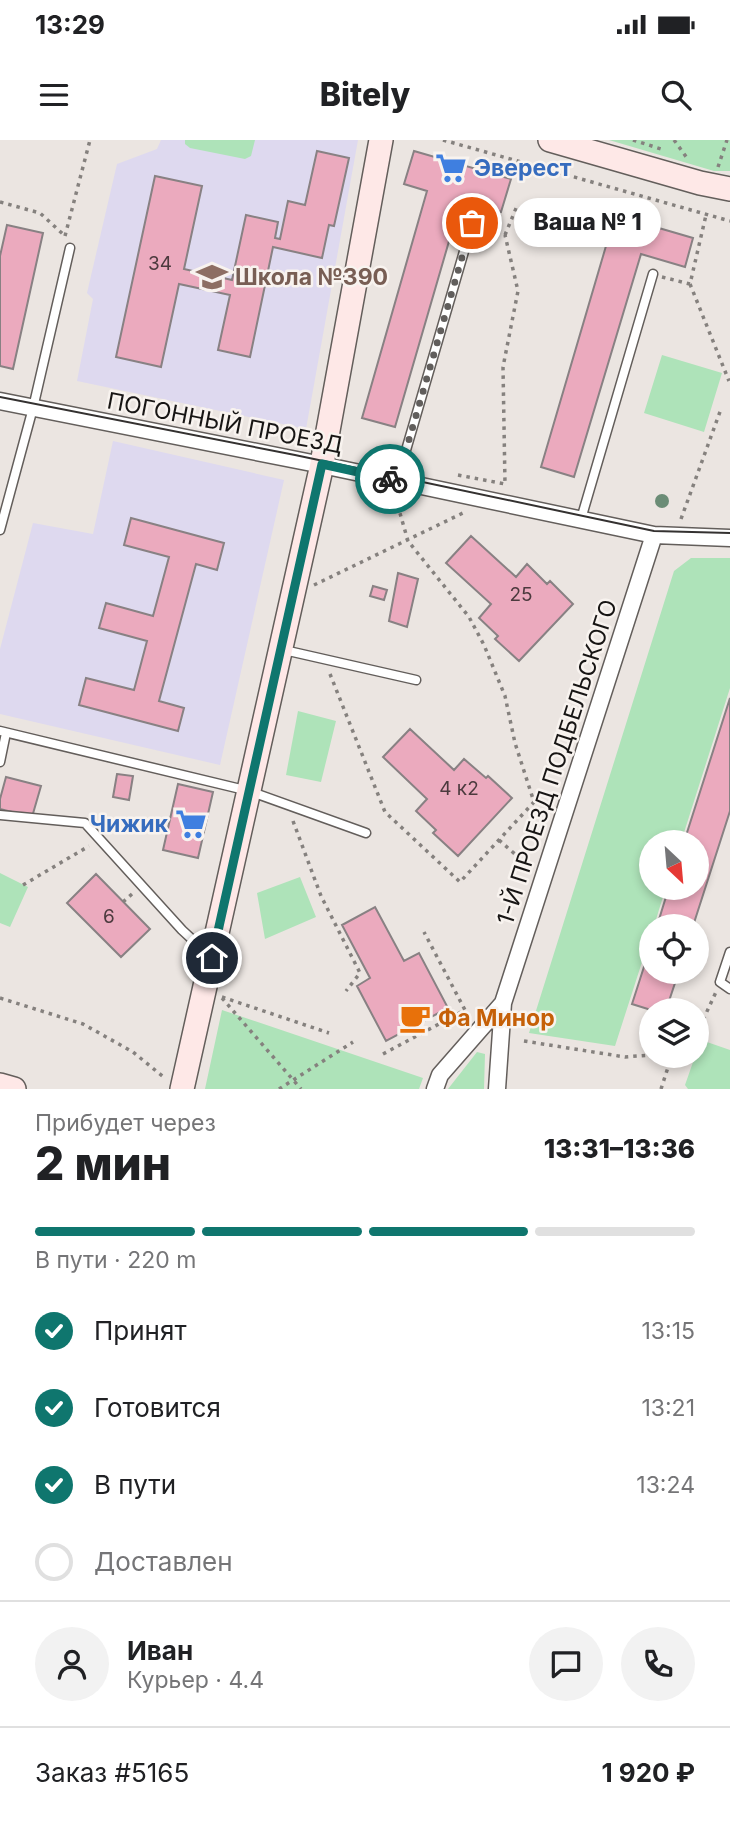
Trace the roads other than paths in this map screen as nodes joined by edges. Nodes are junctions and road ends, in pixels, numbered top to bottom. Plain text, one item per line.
1 (382, 140) edge
2 (550, 140) edge
3 (730, 188) edge
4 (472, 223) road end
5 (70, 248) dead end
6 (653, 274) road end
7 (0, 401) edge
8 (33, 408) junction
9 (322, 464) junction
10 (396, 488) junction
11 (580, 519) junction
12 (0, 530) edge
13 (654, 535) junction
14 (730, 538) edge
15 (281, 649) junction
16 (416, 680) dead end
17 (3, 732) edge
18 (0, 762) edge
19 (249, 791) junction
20 (0, 816) edge
21 (366, 833) dead end
22 (730, 952) edge
23 (212, 958) junction
24 (730, 989) edge
25 (503, 1003) junction
26 (472, 1036) junction
27 (499, 1043) junction
28 (0, 1085) edge
29 (175, 1085) edge
30 (14, 1089) edge
31 (435, 1089) edge
32 (497, 1089) edge

1 - 9 street
2 - 3 street
4 - 10 lane
5 - 8 lane
6 - 11 lane
7 - 8 street, ПОГОННЫЙ ПРОЕЗД
8 - 9 street, ПОГОННЫЙ ПРОЕЗД
8 - 12 lane
9 - 10 street, ПОГОННЫЙ ПРОЕЗД
9 - 15 street
10 - 11 street, ПОГОННЫЙ ПРОЕЗД
11 - 13 street, ПОГОННЫЙ ПРОЕЗД
13 - 14 street, ПОГОННЫЙ ПРОЕЗД
13 - 25 street, 1-Й ПРОЕЗД ПОДБЕЛЬСКОГО
15 - 16 lane
15 - 19 street
17 - 18 lane
17 - 19 lane
19 - 21 lane
19 - 23 street
20 - 23 lane
22 - 24 lane
23 - 29 street
25 - 26 street, 1-Й ПРОЕЗД ПОДБЕЛЬСКОГО
25 - 27 street, 1-Й ПРОЕЗД ПОДБЕЛЬСКОГО
26 - 27 street
26 - 31 street, 1-Й ПРОЕЗД ПОДБЕЛЬСКОГО
27 - 32 street, 1-Й ПРОЕЗД ПОДБЕЛЬСКОГО
28 - 30 street

